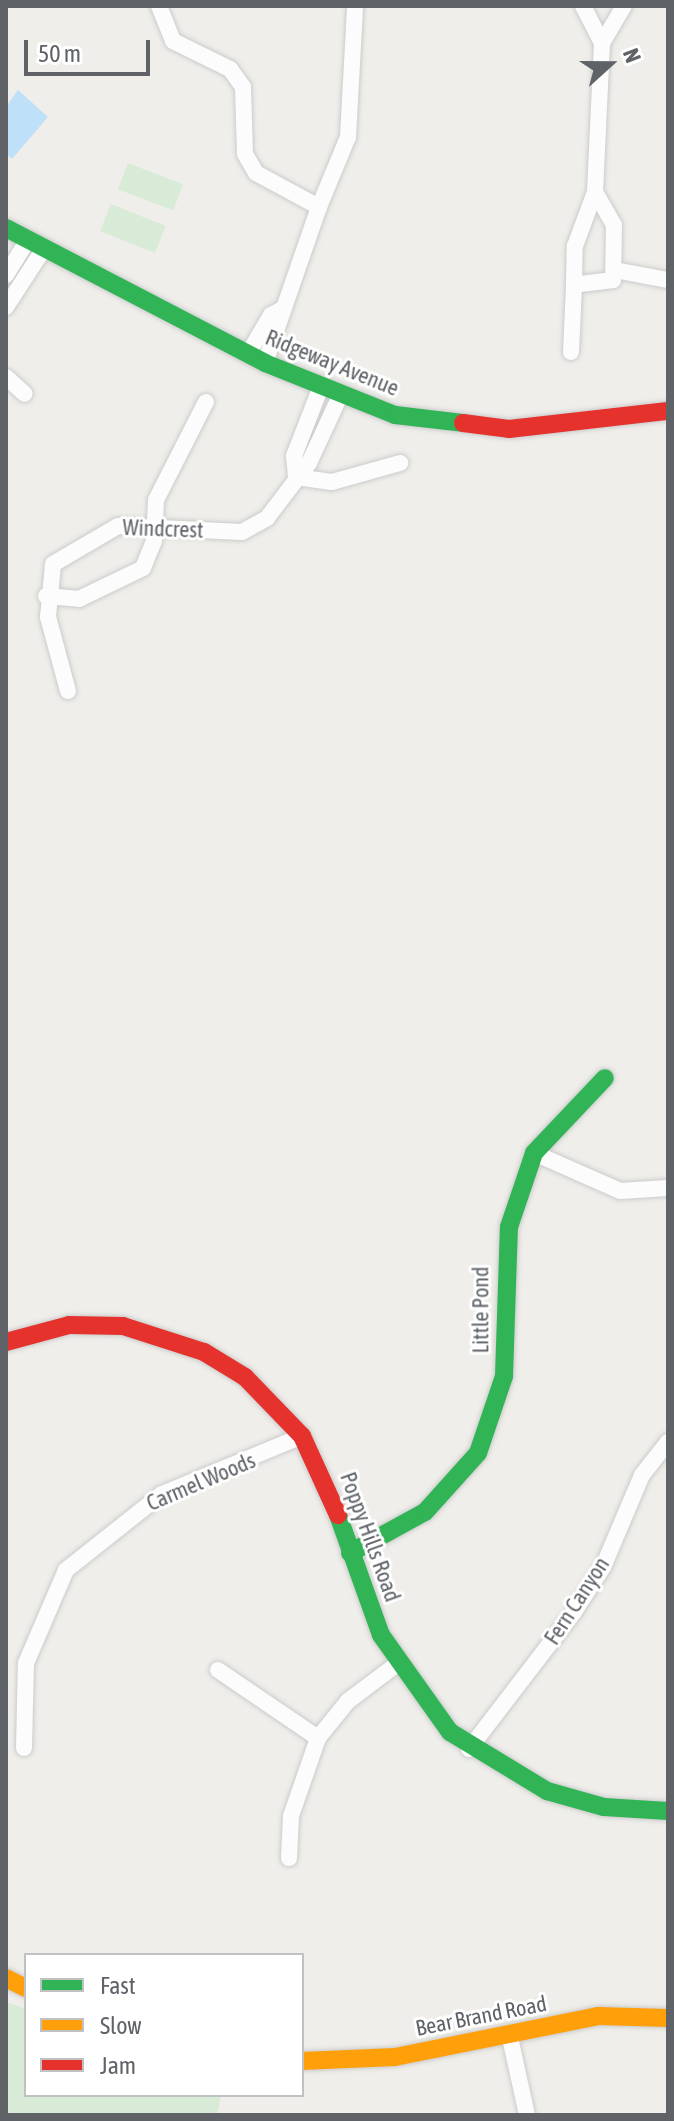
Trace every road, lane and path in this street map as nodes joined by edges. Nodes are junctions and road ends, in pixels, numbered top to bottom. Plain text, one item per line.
1 (159, 6) edge
2 (355, 6) edge
3 (583, 6) edge
4 (624, 6) edge
5 (602, 43) junction
6 (595, 192) junction
7 (319, 207) junction
8 (6, 228) edge
9 (35, 246) junction
10 (615, 270) junction
11 (6, 275) edge
12 (668, 280) edge
13 (574, 285) junction
14 (6, 307) edge
15 (571, 352) dead end
16 (257, 359) junction
17 (6, 377) edge
18 (320, 389) junction
19 (25, 394) dead end
20 (340, 396) junction
21 (206, 402) dead end
22 (668, 411) edge
23 (400, 463) dead end
24 (296, 477) junction
25 (154, 528) junction
26 (46, 596) junction
27 (68, 691) dead end
28 (605, 1078) dead end
29 (534, 1153) junction
30 (668, 1188) edge
31 (6, 1342) edge
32 (302, 1436) junction
33 (668, 1442) edge
34 (350, 1553) junction
35 (396, 1665) junction
36 (218, 1670) dead end
37 (318, 1738) junction
38 (24, 1748) dead end
39 (469, 1749) junction
40 (668, 1811) edge
41 (289, 1858) dead end
42 (6, 1978) edge
43 (24, 1987) edge
44 (668, 2018) edge
45 (509, 2033) junction
46 (304, 2061) edge
47 (527, 2115) edge

1 - 7 street
2 - 7 street
3 - 5 street
4 - 5 street
5 - 6 street
6 - 10 street
6 - 13 street
7 - 16 street
8 - 9 street, Ridgeway Avenue
9 - 11 street
9 - 14 street
9 - 16 street, Ridgeway Avenue
10 - 12 street
10 - 13 street
13 - 15 street
16 - 18 street, Ridgeway Avenue
17 - 19 street
18 - 20 street, Ridgeway Avenue
18 - 24 street, Windcrest
20 - 22 street, Ridgeway Avenue
20 - 24 street, Windcrest
21 - 25 street
23 - 24 street
24 - 25 street, Windcrest
25 - 26 street, Windcrest
25 - 26 street
26 - 27 street
28 - 29 street, Little Pond
29 - 30 street
29 - 34 street, Little Pond
31 - 32 street, Poppy Hills Road
32 - 34 street, Poppy Hills Road
32 - 38 street, Carmel Woods
33 - 39 street, Fern Canyon
34 - 35 street, Poppy Hills Road
35 - 37 street
35 - 39 street, Poppy Hills Road
36 - 37 street
37 - 41 street
39 - 40 street, Poppy Hills Road
42 - 43 street
44 - 45 street, Bear Brand Road
45 - 46 street, Bear Brand Road
45 - 47 street

